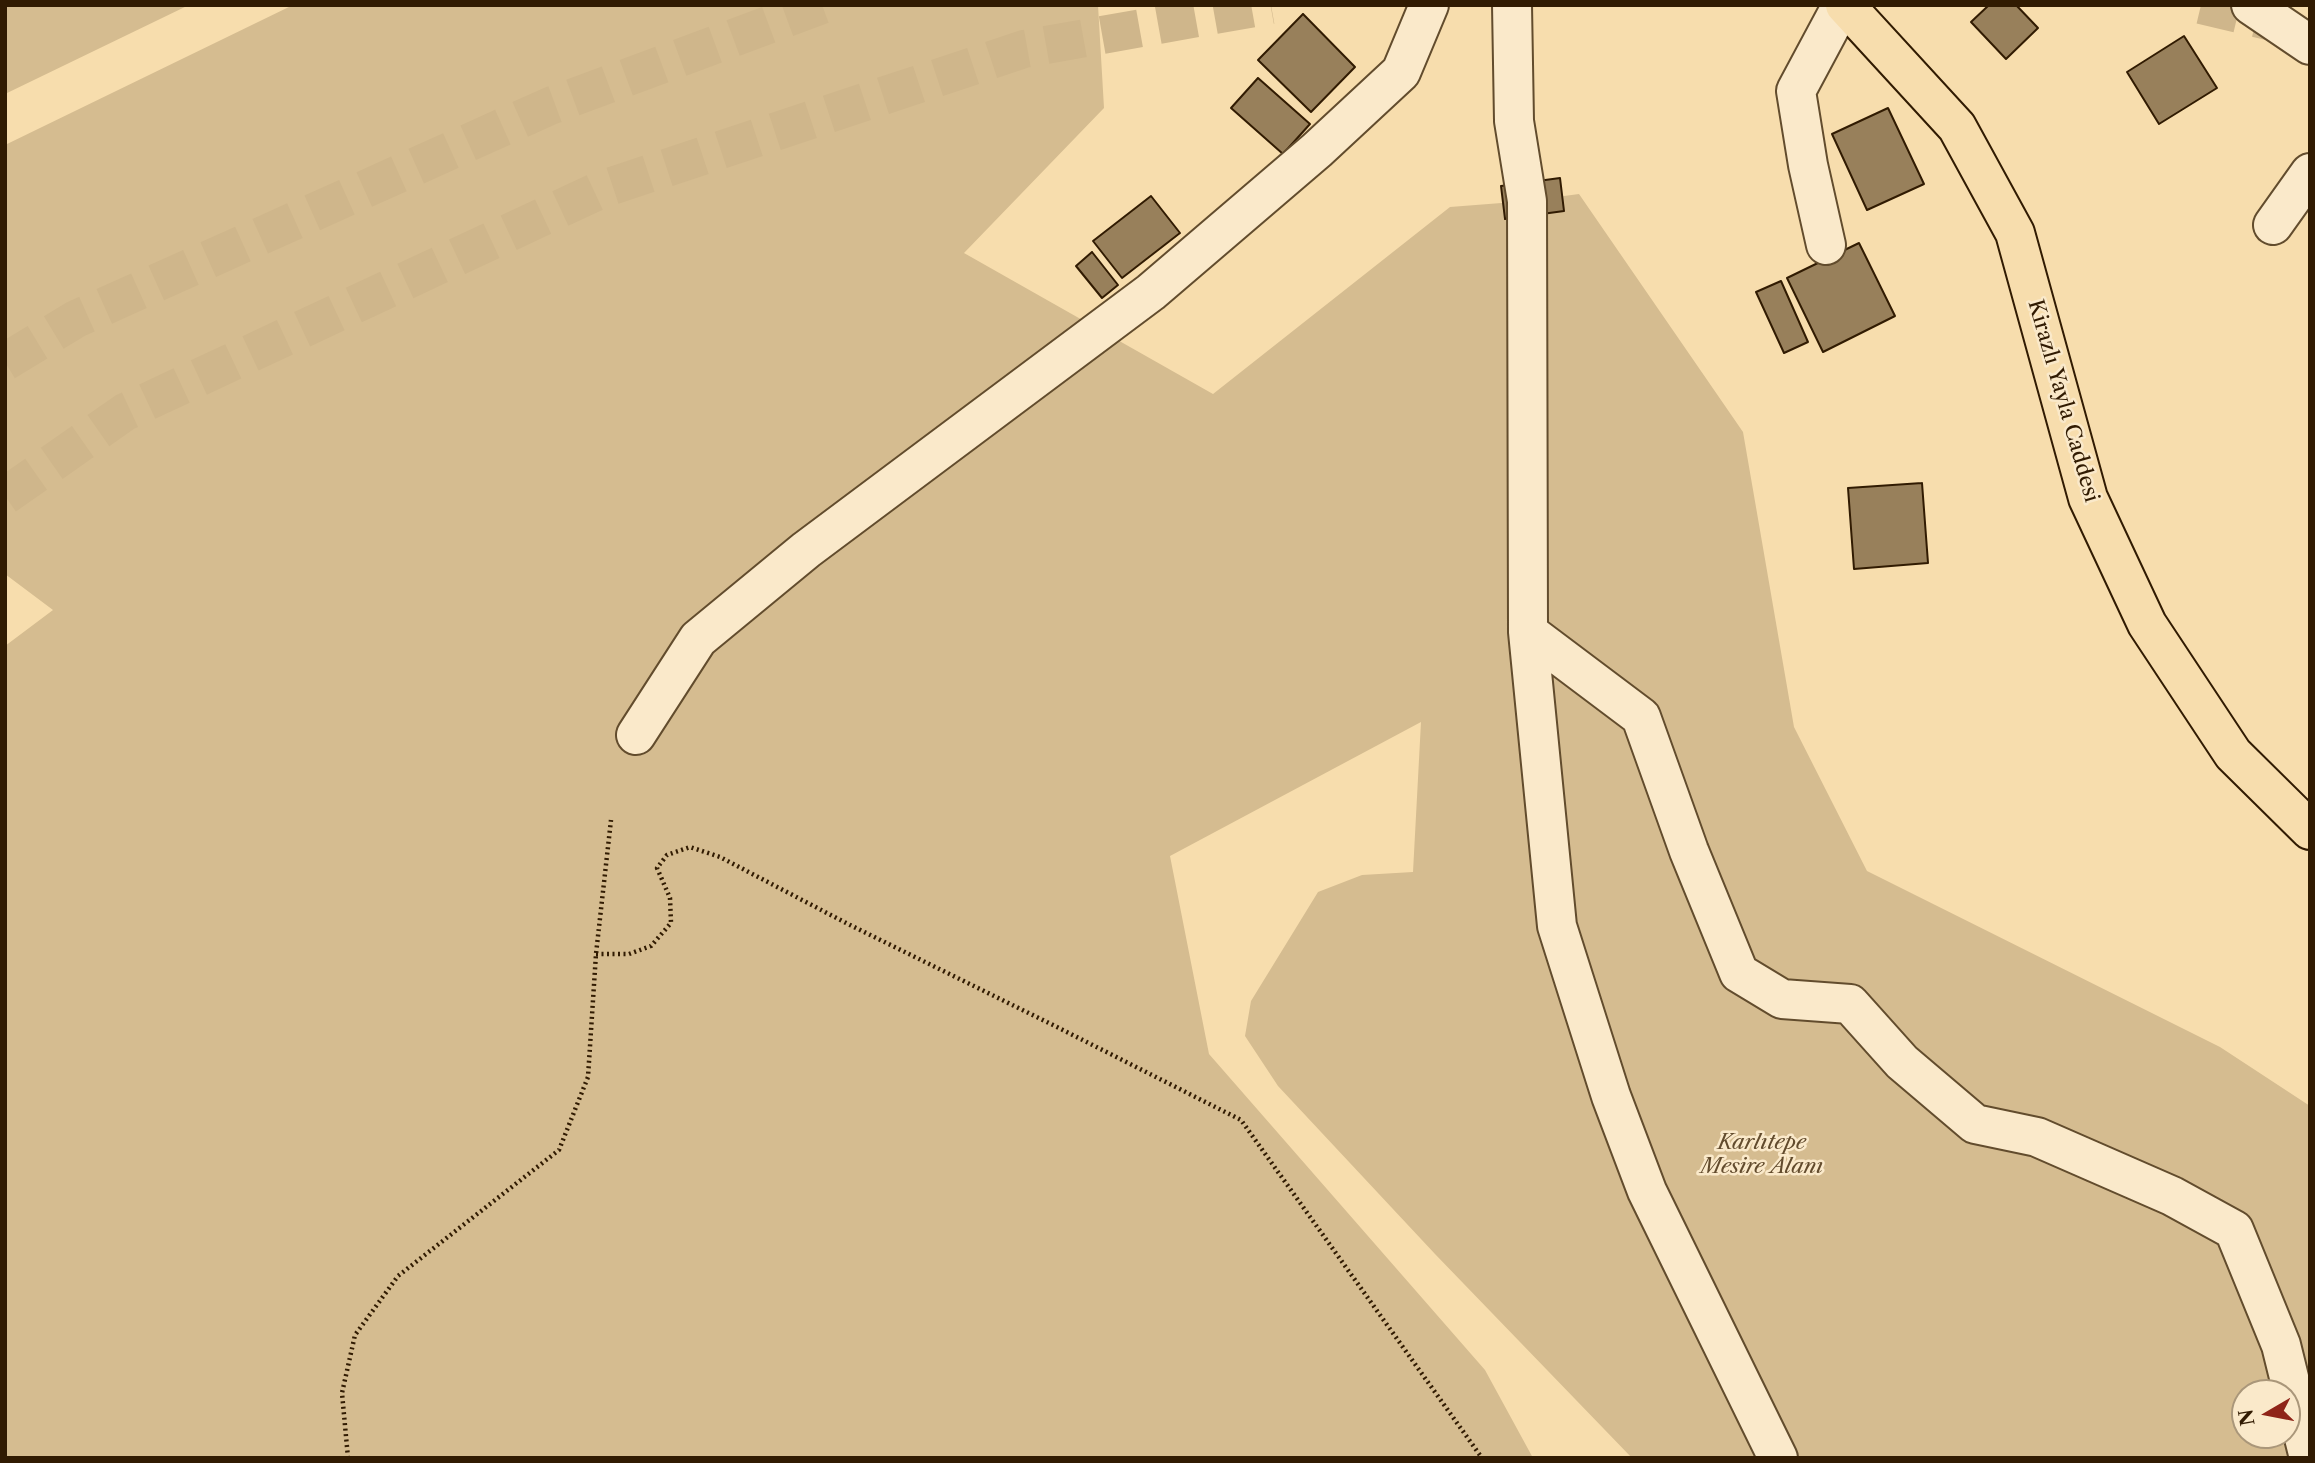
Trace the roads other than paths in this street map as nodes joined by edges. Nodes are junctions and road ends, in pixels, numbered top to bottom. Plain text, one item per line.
1 (1429, 5) edge
2 (1843, 5) edge
3 (2251, 5) tunnel mouth
4 (1512, 24) edge
5 (2310, 45) edge
6 (2310, 173) edge
7 (2273, 225) dead end
8 (1826, 245) dead end
9 (1528, 632) junction
10 (636, 735) dead end
11 (2310, 830) edge
12 (1778, 1458) edge
13 (2309, 1458) edge

1 - 10 street
2 - 8 street
2 - 11 main road, Kirazlı Yayla Caddesi
3 - 5 street
4 - 9 street
6 - 7 street
9 - 12 street
9 - 13 street

